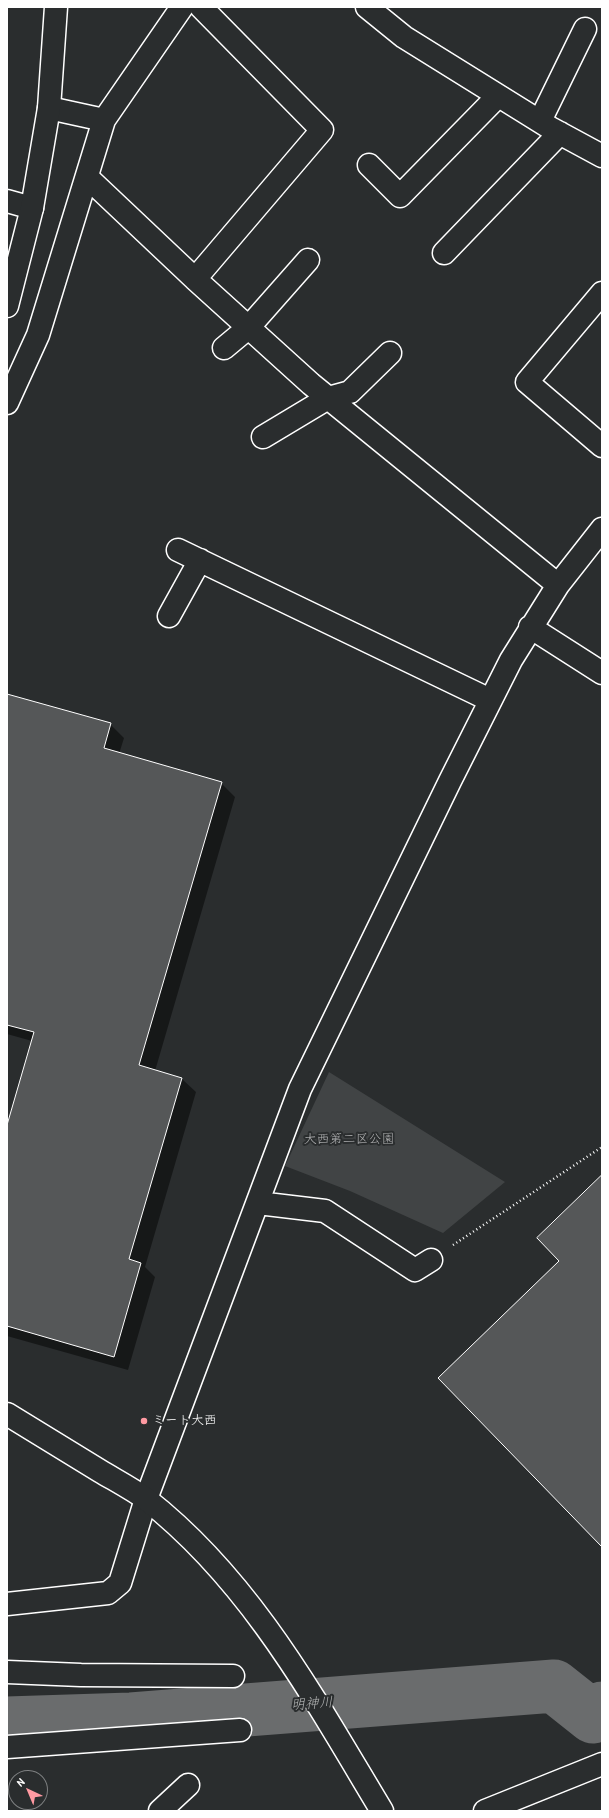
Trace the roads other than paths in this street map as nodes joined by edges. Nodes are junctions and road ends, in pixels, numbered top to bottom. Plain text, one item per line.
1 (56, 7) edge
2 (182, 7) edge
3 (201, 7) edge
4 (378, 10) edge
5 (585, 29) dead end
6 (498, 96) junction
7 (49, 108) junction
8 (104, 120) junction
9 (540, 121) junction
10 (560, 133) junction
11 (602, 156) edge
12 (369, 165) dead end
13 (87, 177) junction
14 (7, 201) edge
15 (32, 208) junction
16 (444, 253) dead end
17 (308, 260) dead end
18 (195, 279) junction
19 (602, 293) edge
20 (7, 306) edge
21 (248, 328) junction
22 (224, 348) dead end
23 (390, 353) dead end
24 (328, 398) junction
25 (7, 403) edge
26 (263, 437) dead end
27 (602, 446) edge
28 (602, 529) edge
29 (178, 550) dead end
30 (200, 560) junction
31 (558, 585) junction
32 (169, 616) dead end
33 (530, 627) junction
34 (602, 673) edge
35 (490, 700) junction
36 (258, 1203) junction
37 (431, 1260) road end
38 (7, 1414) edge
39 (146, 1499) junction
40 (7, 1604) edge
41 (7, 1672) edge
42 (232, 1676) dead end
43 (240, 1730) dead end
44 (7, 1747) edge
45 (602, 1764) edge
46 (188, 1785) dead end
47 (160, 1811) edge
48 (382, 1811) edge
49 (485, 1811) edge

1 - 7 street
2 - 8 street
3 - 18 street
4 - 6 street
5 - 9 street
6 - 9 street
6 - 12 street
7 - 8 street
7 - 15 street
8 - 13 street
9 - 10 street
10 - 11 street
10 - 16 street
13 - 18 street
13 - 25 street
14 - 15 street
15 - 20 street
17 - 21 street
18 - 21 street
19 - 27 street
21 - 22 street
21 - 24 street
23 - 24 street
24 - 26 street
24 - 31 street
28 - 31 street
29 - 30 street
30 - 32 street
30 - 35 street
31 - 33 street
33 - 34 street
33 - 35 street
35 - 36 street
36 - 37 street
36 - 39 street
38 - 39 street
39 - 40 street
39 - 48 street
41 - 42 street
43 - 44 street
45 - 49 street
46 - 47 street

